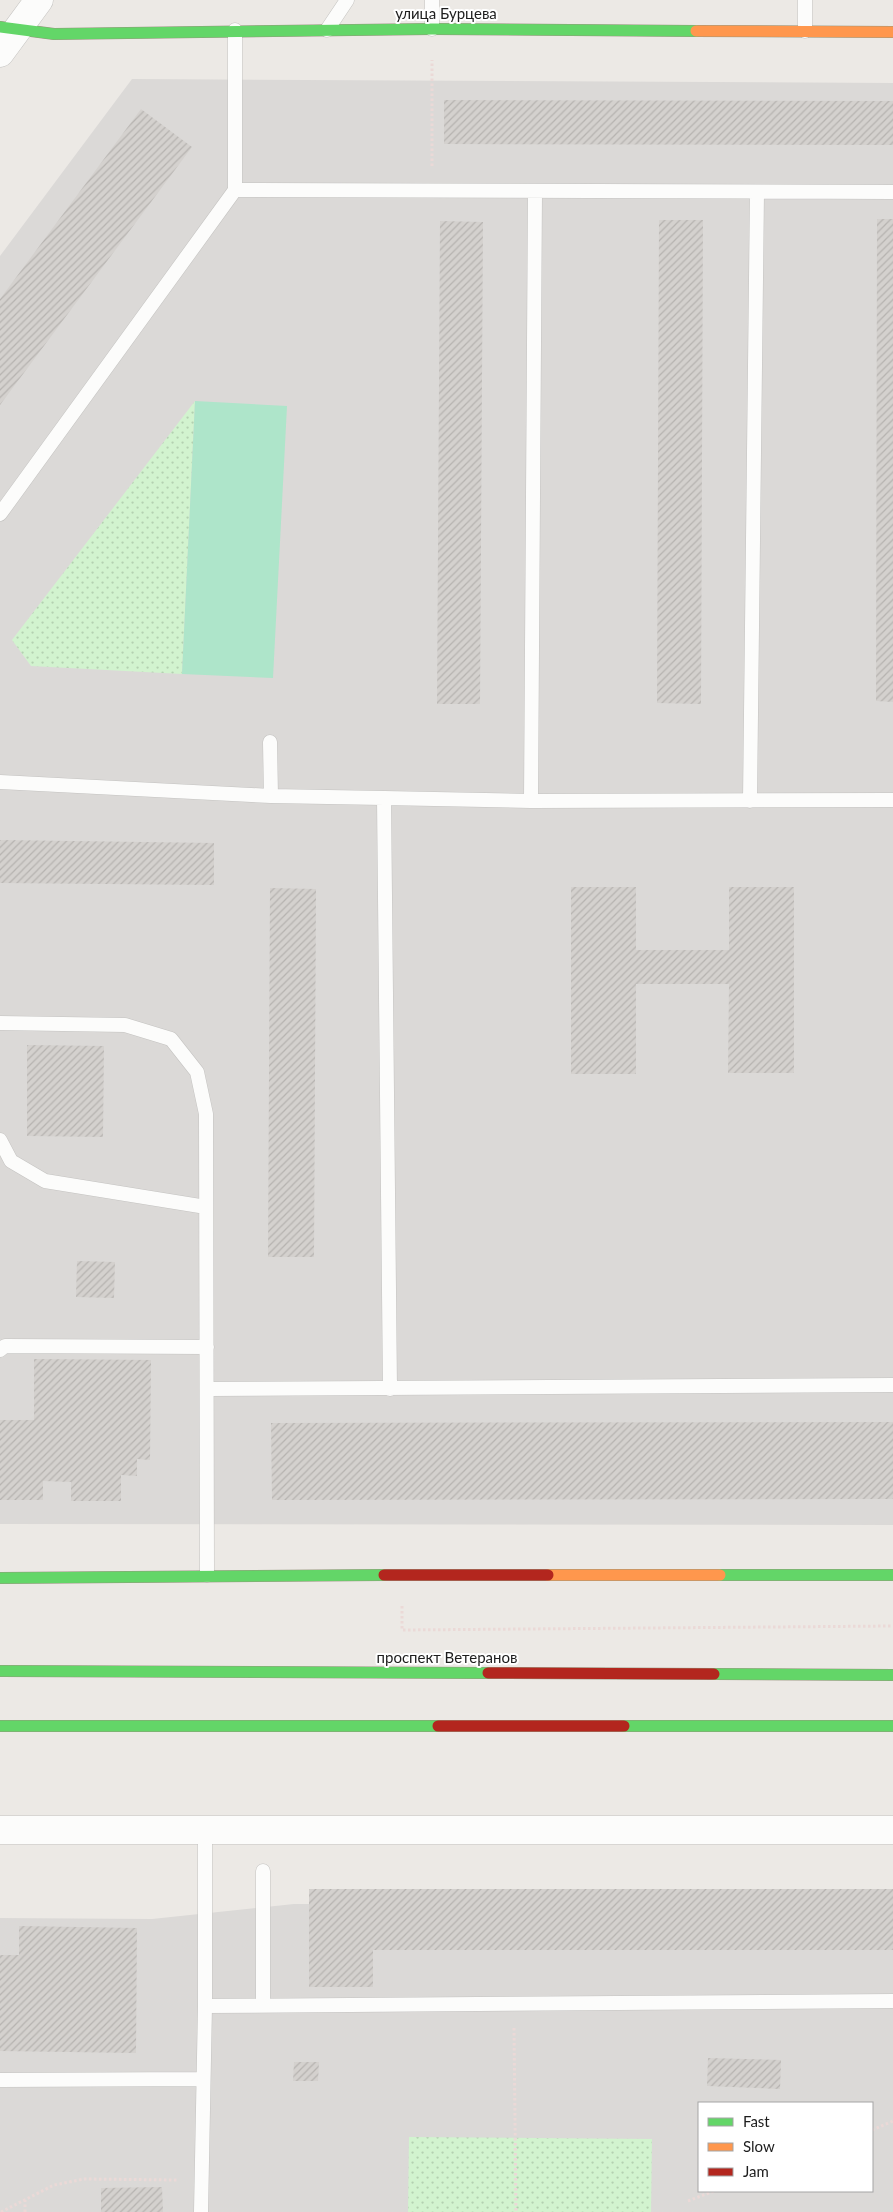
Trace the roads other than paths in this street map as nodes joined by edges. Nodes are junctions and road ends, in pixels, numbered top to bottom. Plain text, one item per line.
1 (38, 0) edge
2 (347, 0) edge
3 (432, 0) edge
4 (805, 0) edge
5 (8, 29) edge
6 (432, 29) junction
7 (235, 30) junction
8 (327, 30) junction
9 (805, 31) junction
10 (893, 32) edge
11 (0, 52) edge
12 (235, 190) junction
13 (535, 192) junction
14 (757, 192) junction
15 (893, 192) edge
16 (0, 514) edge
17 (270, 742) dead end
18 (0, 782) edge
19 (271, 796) junction
20 (384, 798) junction
21 (893, 800) edge
22 (530, 801) junction
23 (750, 801) junction
24 (0, 1023) edge
25 (0, 1140) edge
26 (206, 1207) junction
27 (207, 1347) junction
28 (0, 1350) edge
29 (893, 1385) edge
30 (208, 1389) junction
31 (390, 1389) junction
32 (207, 1575) junction
33 (893, 1575) edge
34 (0, 1578) edge
35 (0, 1671) edge
36 (893, 1675) edge
37 (0, 1726) edge
38 (893, 1726) edge
39 (0, 1830) edge
40 (205, 1830) junction
41 (893, 1830) edge
42 (263, 1871) dead end
43 (893, 2001) edge
44 (205, 2006) junction
45 (263, 2006) junction
46 (203, 2079) junction
47 (0, 2080) edge
48 (201, 2212) edge

1 - 5 street
2 - 8 lane
3 - 6 lane
4 - 9 lane
5 - 7 street, улица Бурцева
5 - 11 street
6 - 8 street, улица Бурцева
6 - 9 street, улица Бурцева
7 - 8 street, улица Бурцева
7 - 12 lane
9 - 10 street, улица Бурцева
12 - 13 lane
12 - 16 lane
13 - 14 lane
13 - 22 lane
14 - 15 lane
14 - 23 lane
17 - 19 lane
18 - 19 lane
19 - 20 lane
20 - 22 lane
20 - 31 lane
21 - 23 lane
22 - 23 lane
24 - 26 lane
25 - 26 lane
26 - 27 lane
27 - 28 lane
27 - 30 lane
29 - 31 lane
30 - 31 lane
30 - 32 lane
32 - 33 street
32 - 34 street
35 - 36 street, проспект Ветеранов
37 - 38 street
39 - 40 street
40 - 41 street
40 - 44 lane
42 - 45 lane
43 - 45 lane
44 - 45 lane
44 - 46 lane
46 - 47 lane
46 - 48 lane

